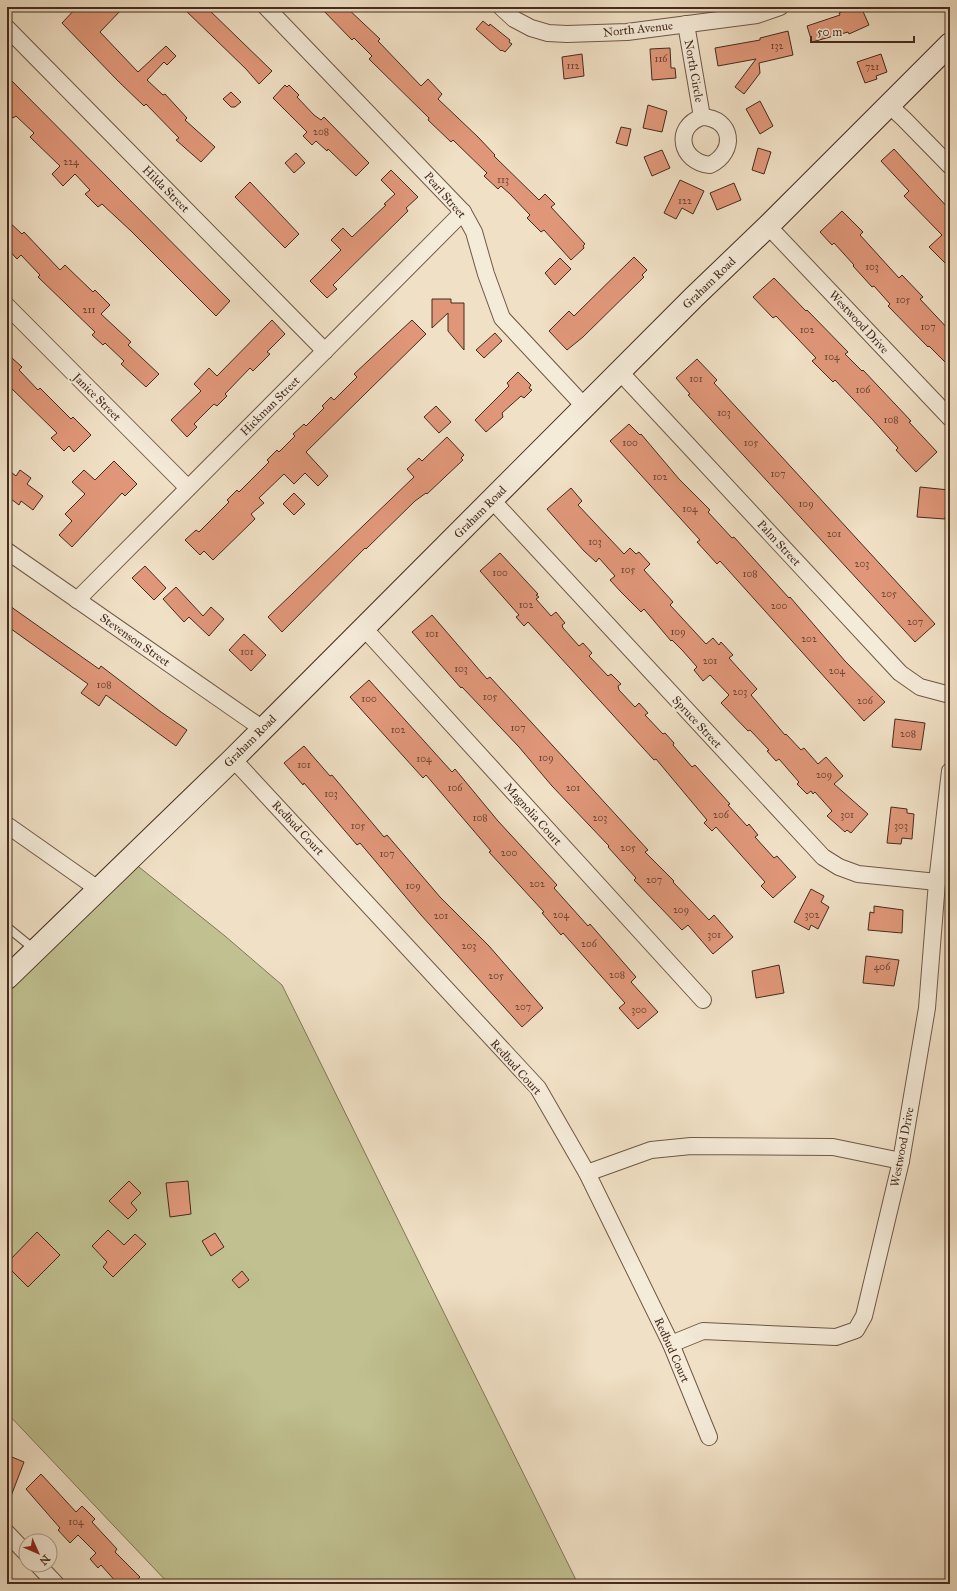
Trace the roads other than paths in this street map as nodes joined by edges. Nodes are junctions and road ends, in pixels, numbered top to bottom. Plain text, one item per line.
1 (266, 7) edge
2 (501, 7) edge
3 (780, 7) edge
4 (686, 24) junction
5 (7, 28) edge
6 (950, 44) edge
7 (890, 106) junction
8 (702, 117) dead end
9 (950, 166) edge
10 (463, 212) junction
11 (768, 226) junction
12 (7, 306) edge
13 (325, 351) junction
14 (620, 372) junction
15 (585, 407) junction
16 (950, 418) edge
17 (188, 488) junction
18 (492, 500) junction
19 (7, 551) edge
20 (76, 600) junction
21 (363, 627) junction
22 (950, 695) edge
23 (263, 729) junction
24 (233, 759) junction
25 (950, 771) edge
26 (7, 825) edge
27 (937, 882) junction
28 (98, 888) junction
29 (7, 927) edge
30 (35, 950) junction
31 (7, 978) edge
32 (703, 1000) dead end
33 (900, 1161) junction
34 (587, 1173) junction
35 (670, 1344) junction
36 (709, 1437) dead end
37 (7, 1533) edge
38 (18, 1545) edge
39 (46, 1573) edge
40 (56, 1584) edge

1 - 10 street, Pearl Street
2 - 4 street, North Avenue
3 - 4 street, North Avenue
4 - 8 street, North Circle
5 - 13 street, Hilda Street
6 - 7 main road, Graham Road
7 - 9 street
7 - 11 main road, Graham Road
10 - 13 street, Hickman Street
10 - 15 street, Pearl Street
11 - 14 main road, Graham Road
11 - 16 street, Westwood Drive
12 - 17 street, Janice Street
13 - 17 street, Hickman Street
14 - 15 main road, Graham Road
14 - 22 street, Palm Street
15 - 18 main road, Graham Road
17 - 20 street, Hickman Street
18 - 21 main road, Graham Road
18 - 27 street, Spruce Street
19 - 20 street, Stevenson Street
20 - 23 street, Stevenson Street
21 - 23 main road, Graham Road
21 - 32 street, Magnolia Court
23 - 24 main road, Graham Road
24 - 28 main road, Graham Road
24 - 34 street, Redbud Court
25 - 27 street, Westwood Drive
26 - 28 street
27 - 33 street, Westwood Drive
28 - 30 main road, Graham Road
29 - 30 lane
30 - 31 main road, Graham Road
33 - 34 street
33 - 35 street, Westwood Drive
34 - 35 street, Redbud Court
35 - 36 street, Redbud Court
37 - 38 street
39 - 40 street

